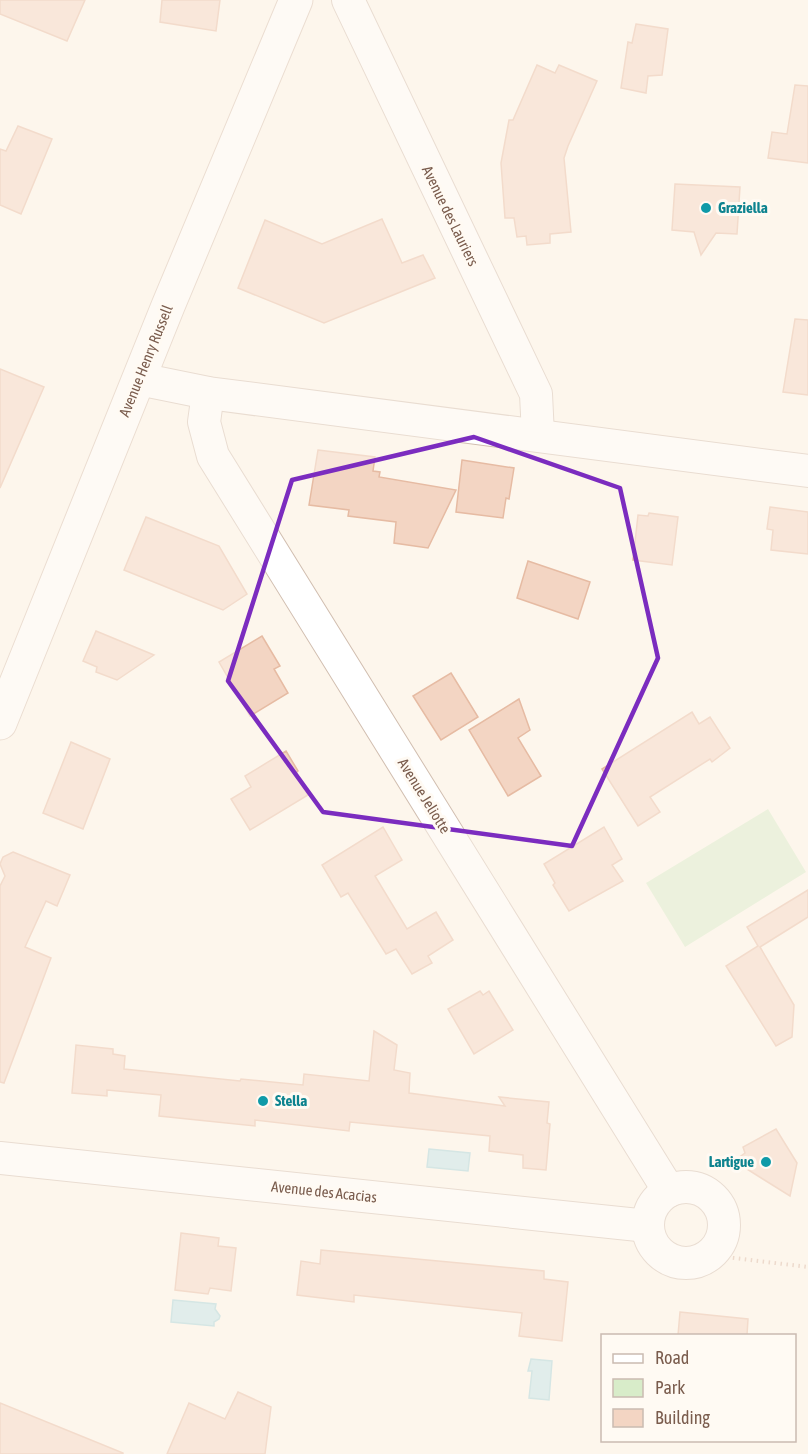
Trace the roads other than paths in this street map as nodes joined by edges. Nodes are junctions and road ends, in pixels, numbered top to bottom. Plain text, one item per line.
1 (296, 0) edge
2 (348, 0) edge
3 (139, 379) junction
4 (208, 393) junction
5 (538, 435) junction
6 (808, 471) edge
7 (0, 723) edge
8 (0, 1158) edge
9 (669, 1191) junction
10 (648, 1226) junction

1 - 3 street, Avenue Henry Russell
2 - 5 street, Avenue des Lauriers
3 - 4 street
3 - 7 street, Avenue Henry Russell
4 - 5 street
4 - 9 street, Avenue Jeliotte
5 - 6 street
8 - 10 street, Avenue des Acacias
9 - 10 street
9 - 10 street

